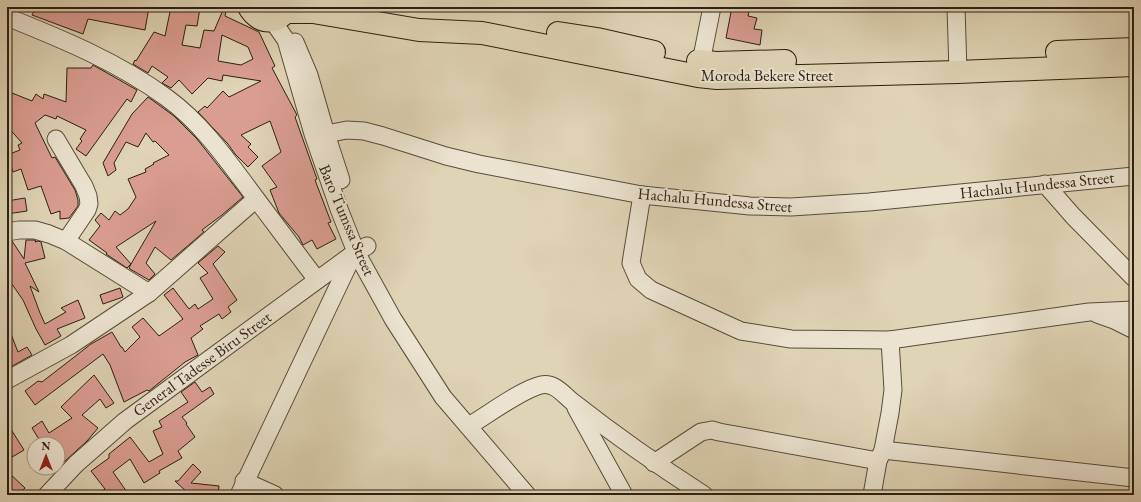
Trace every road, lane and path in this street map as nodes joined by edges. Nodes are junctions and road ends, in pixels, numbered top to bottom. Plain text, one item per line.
1 (351, 7) edge
2 (712, 7) edge
3 (956, 7) edge
4 (268, 12) edge
5 (7, 17) edge
6 (419, 25) junction
7 (1134, 49) edge
8 (958, 64) junction
9 (1134, 65) edge
10 (699, 69) junction
11 (326, 134) junction
12 (56, 140) dead end
13 (1134, 176) edge
14 (1045, 184) junction
15 (642, 195) junction
16 (256, 199) junction
17 (7, 232) edge
18 (66, 241) junction
19 (359, 251) junction
20 (1134, 278) edge
21 (317, 280) junction
22 (149, 293) junction
23 (1134, 310) edge
24 (1089, 312) junction
25 (1134, 330) edge
26 (890, 340) junction
27 (7, 380) edge
28 (572, 402) junction
29 (472, 424) junction
30 (483, 444) junction
31 (881, 455) junction
32 (654, 463) junction
33 (1134, 478) edge
34 (242, 488) edge
35 (521, 493) edge
36 (47, 495) edge
37 (275, 495) edge
38 (624, 495) edge
39 (704, 495) edge
40 (872, 495) edge

1 - 6 highway, Moroda Bekere Street
2 - 10 street
3 - 8 street
4 - 6 highway, Moroda Bekere Street
4 - 11 street, Baro Tumssa Street
4 - 19 street, Baro Tumssa Street
5 - 16 street
6 - 10 highway, Moroda Bekere Street
7 - 8 highway, Moroda Bekere Street
8 - 9 highway, Moroda Bekere Street
8 - 10 highway, Moroda Bekere Street
11 - 15 street, Hachalu Hundessa Street
11 - 19 street, Baro Tumssa Street
12 - 18 street
13 - 14 street, Hachalu Hundessa Street
14 - 15 street, Hachalu Hundessa Street
14 - 20 street
15 - 26 street
16 - 21 street
16 - 22 street
17 - 18 street
18 - 22 street
19 - 21 street, General Tadesse Biru Street
19 - 29 street, Baro Tumssa Street
19 - 30 street, Baro Tumssa Street
19 - 34 street
21 - 36 street, General Tadesse Biru Street
22 - 27 street
23 - 24 street
24 - 25 street
24 - 26 street
26 - 31 street
28 - 29 street
28 - 32 street
28 - 38 street
29 - 30 street, Baro Tumssa Street
30 - 35 street, Baro Tumssa Street
31 - 32 street
31 - 33 street
31 - 40 street
32 - 39 street
34 - 37 street

